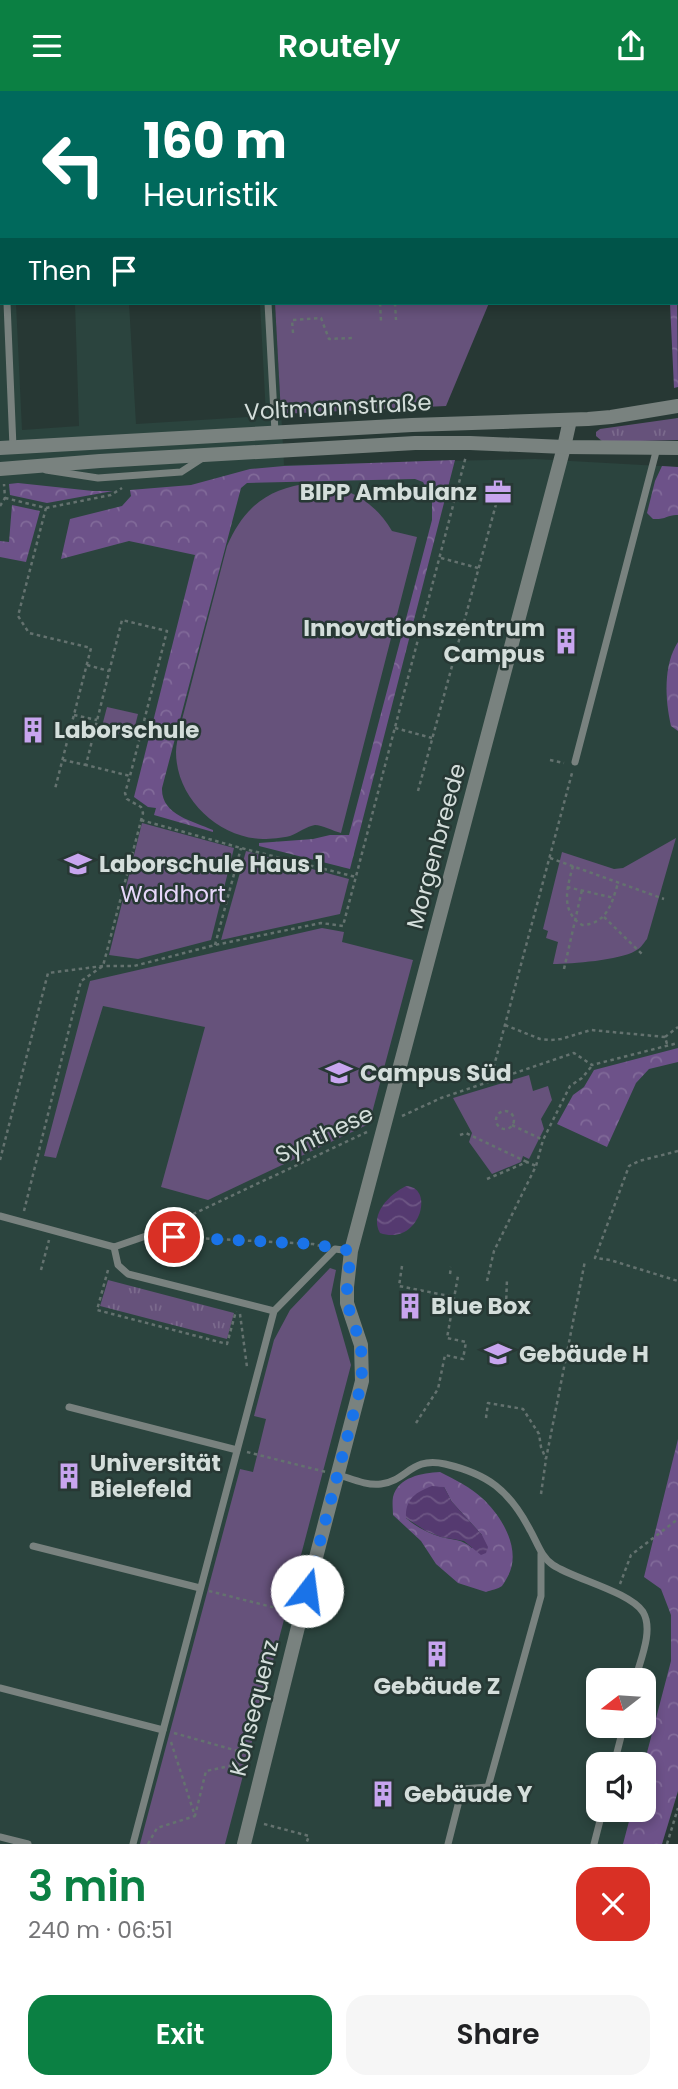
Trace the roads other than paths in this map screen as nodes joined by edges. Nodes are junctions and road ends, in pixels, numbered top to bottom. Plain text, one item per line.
1 (7, 305) edge
2 (268, 305) edge
3 (678, 406) edge
4 (570, 420) junction
5 (275, 433) junction
6 (564, 447) junction
7 (7, 448) edge
8 (657, 448) junction
9 (678, 448) edge
10 (678, 457) edge
11 (0, 469) edge
12 (575, 762) road end
13 (0, 1216) edge
14 (146, 1236) road end
15 (114, 1247) junction
16 (351, 1254) junction
17 (274, 1311) junction
18 (69, 1407) dead end
19 (237, 1450) junction
20 (339, 1475) junction
21 (33, 1546) dead end
22 (541, 1553) junction
23 (201, 1588) junction
24 (638, 1668) edge
25 (0, 1688) edge
26 (163, 1730) junction
27 (600, 1822) edge
28 (0, 1837) edge
29 (28, 1844) edge
30 (133, 1844) edge
31 (244, 1844) edge
32 (448, 1844) edge
33 (594, 1844) edge

1 - 7 lane
2 - 5 lane
3 - 4 street, Voltmannstraße
4 - 5 street, Voltmannstraße
4 - 6 street, Morgenbreede
5 - 7 street, Voltmannstraße
6 - 8 street, Voltmannstraße
6 - 11 street, Voltmannstraße
6 - 16 street, Morgenbreede
8 - 9 street, Voltmannstraße
8 - 10 street
8 - 12 lane
13 - 15 lane
14 - 15 lane
15 - 17 lane
16 - 17 lane
16 - 20 street, Konsequenz
17 - 19 lane
18 - 19 lane
19 - 23 lane
20 - 22 lane
20 - 31 street, Konsequenz
21 - 23 lane
22 - 24 lane
22 - 32 lane
23 - 26 lane
25 - 26 lane
26 - 30 lane
27 - 33 lane
28 - 29 lane

